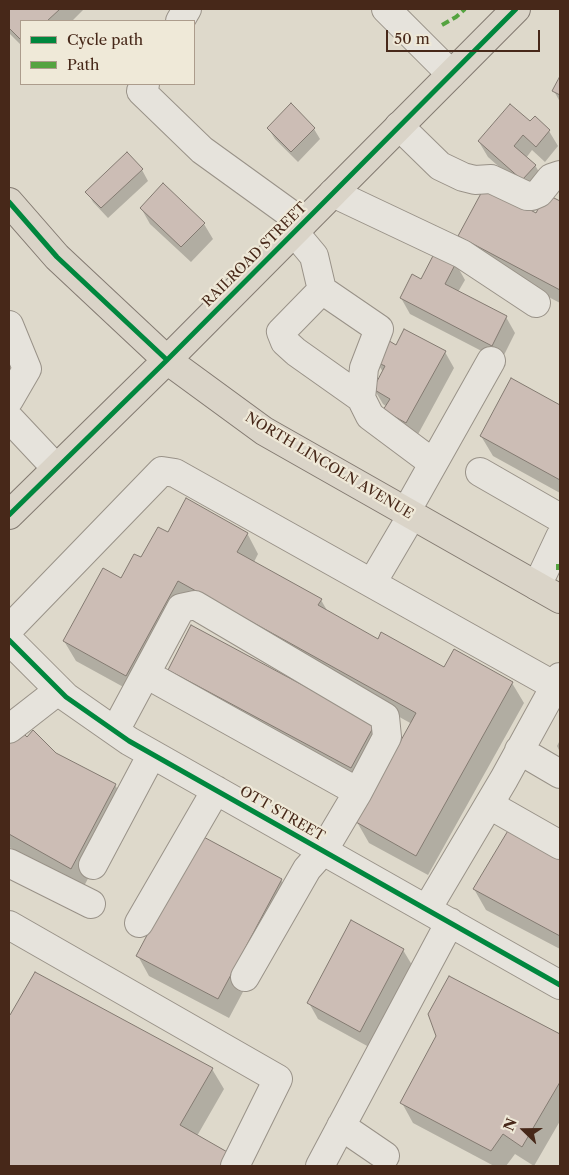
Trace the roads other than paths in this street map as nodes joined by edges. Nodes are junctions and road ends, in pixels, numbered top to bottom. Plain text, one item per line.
1 (187, 9) edge
2 (386, 9) edge
3 (516, 9) edge
4 (181, 20) edge
5 (451, 74) junction
6 (145, 85) edge
7 (399, 126) junction
8 (560, 175) edge
9 (333, 193) junction
10 (9, 202) edge
11 (298, 227) junction
12 (322, 290) junction
13 (536, 303) dead end
14 (9, 325) edge
15 (167, 360) junction
16 (491, 361) dead end
17 (361, 398) junction
18 (9, 400) edge
19 (9, 418) edge
20 (433, 463) junction
21 (56, 468) junction
22 (480, 472) dead end
23 (409, 514) junction
24 (9, 515) edge
25 (560, 518) edge
26 (560, 537) edge
27 (372, 583) junction
28 (536, 586) junction
29 (560, 599) edge
30 (9, 629) edge
31 (9, 640) edge
32 (146, 674) junction
33 (558, 681) edge
34 (59, 690) junction
35 (9, 729) edge
36 (115, 731) junction
37 (519, 750) junction
38 (152, 754) junction
39 (560, 774) edge
40 (216, 790) junction
41 (358, 792) junction
42 (490, 803) junction
43 (560, 845) edge
44 (324, 851) junction
45 (9, 863) edge
46 (93, 865) dead end
47 (91, 904) dead end
48 (438, 916) junction
49 (140, 923) dead end
50 (9, 925) edge
51 (245, 977) dead end
52 (560, 985) edge
53 (341, 1126) junction
54 (389, 1163) edge
55 (235, 1166) edge
56 (320, 1166) edge

1 - 4 street
2 - 5 street
3 - 5 main road, RAILROAD STREET
5 - 7 main road, RAILROAD STREET
6 - 11 street
7 - 8 street
7 - 9 main road, RAILROAD STREET
9 - 11 main road, RAILROAD STREET
9 - 13 street
10 - 15 main road, NORTH LINCOLN AVENUE
11 - 12 street
11 - 15 main road, RAILROAD STREET
12 - 17 street
12 - 17 street
14 - 18 street
15 - 21 main road, RAILROAD STREET
15 - 23 main road, NORTH LINCOLN AVENUE
16 - 20 street
17 - 20 street
19 - 21 street
20 - 23 street
21 - 24 main road, RAILROAD STREET
22 - 25 street
23 - 27 street
23 - 28 main road, NORTH LINCOLN AVENUE
26 - 28 street
27 - 30 street
27 - 33 street
28 - 29 main road, NORTH LINCOLN AVENUE
31 - 34 street, OTT STREET
32 - 36 street
32 - 41 street
32 - 41 street
33 - 37 street
34 - 35 street
34 - 36 street, OTT STREET
36 - 38 street, OTT STREET
37 - 39 street
37 - 42 street
38 - 40 street, OTT STREET
38 - 46 street
40 - 44 street, OTT STREET
40 - 49 street
41 - 44 street
42 - 43 street
42 - 48 street
44 - 48 street, OTT STREET
44 - 51 street
45 - 47 street
48 - 52 street, OTT STREET
48 - 53 street
50 - 55 street
53 - 54 street
53 - 56 street

